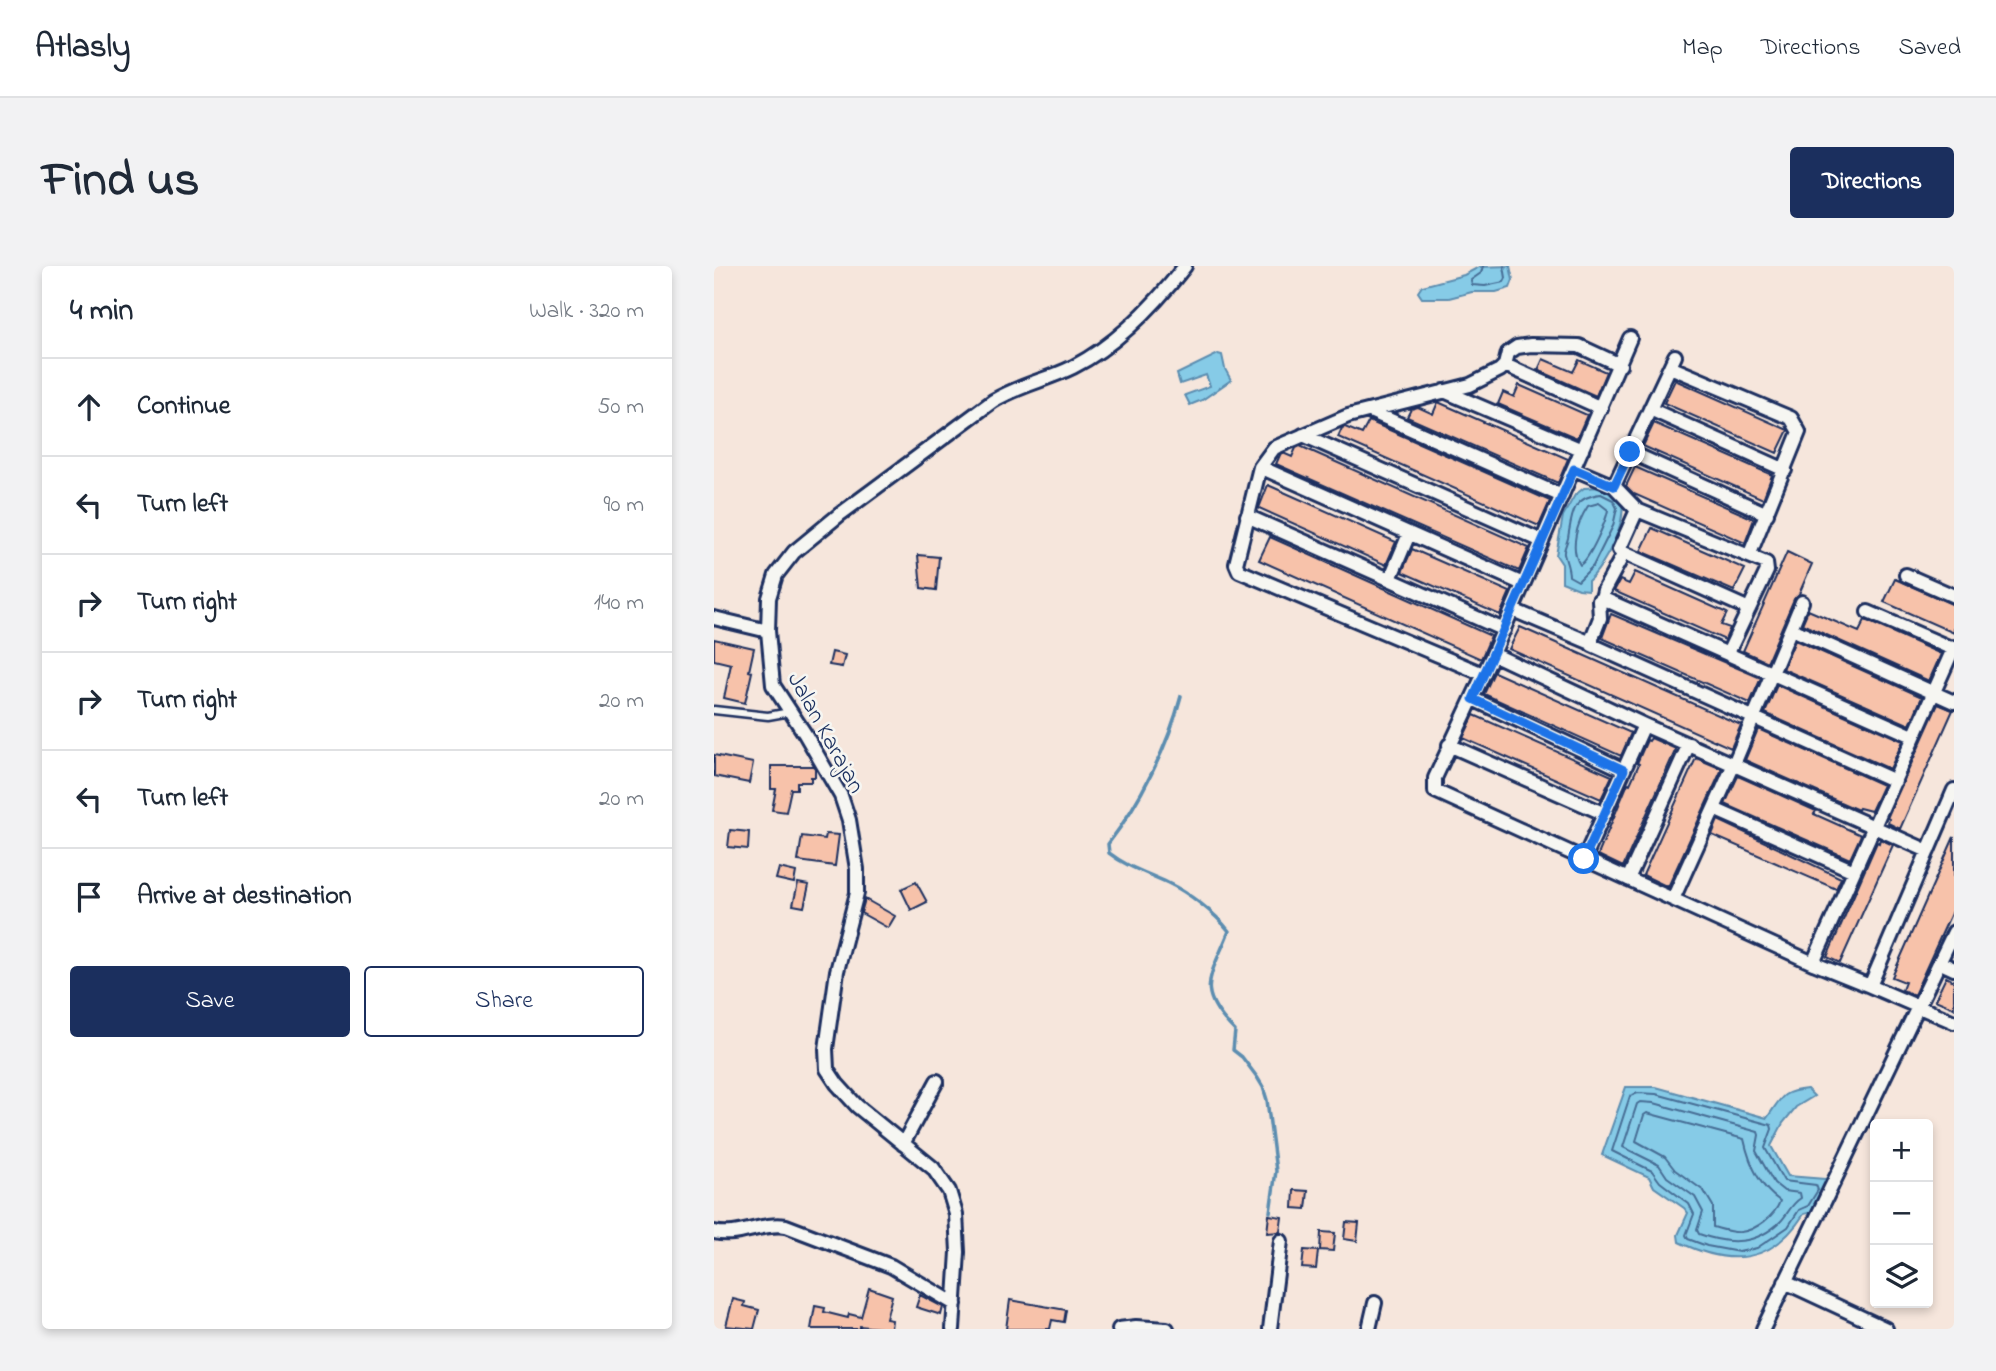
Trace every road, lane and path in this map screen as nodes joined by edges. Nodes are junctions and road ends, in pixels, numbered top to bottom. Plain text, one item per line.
1 (1185, 266) edge
2 (1630, 338) dead end
3 (1506, 365) junction
4 (1620, 365) junction
5 (1444, 391) junction
6 (1601, 408) junction
7 (1650, 409) junction
8 (1370, 411) junction
9 (1303, 435) junction
10 (1582, 450) junction
11 (1630, 452) junction
12 (1259, 467) junction
13 (1574, 469) junction
14 (1785, 470) junction
15 (1614, 486) junction
16 (1562, 496) junction
17 (1637, 510) junction
18 (1767, 514) junction
19 (1247, 516) junction
20 (1409, 534) junction
21 (1542, 541) junction
22 (1624, 553) junction
23 (1749, 556) junction
24 (1906, 575) dead end
25 (1391, 579) junction
26 (1523, 584) junction
27 (1954, 596) edge
28 (1602, 598) junction
29 (1802, 602) dead end
30 (1749, 609) junction
31 (1513, 610) junction
32 (1868, 612) dead end
33 (714, 618) edge
34 (1792, 629) junction
35 (1504, 630) junction
36 (768, 631) junction
37 (1591, 643) junction
38 (1954, 648) edge
39 (1728, 653) junction
40 (1493, 654) junction
41 (1772, 672) junction
42 (1483, 674) junction
43 (1934, 693) junction
44 (1473, 699) junction
45 (1954, 702) edge
46 (714, 710) edge
47 (790, 712) junction
48 (1754, 717) junction
49 (1644, 725) junction
50 (1913, 736) junction
51 (1689, 744) junction
52 (1449, 745) junction
53 (1734, 764) junction
54 (1624, 770) junction
55 (1895, 781) junction
56 (1954, 790) edge
57 (1714, 809) junction
58 (1605, 814) junction
59 (1874, 827) junction
60 (1928, 851) junction
61 (1584, 859) junction
62 (1854, 871) junction
63 (1628, 879) junction
64 (1673, 899) junction
65 (1954, 932) edge
66 (1812, 963) junction
67 (1941, 963) junction
68 (1954, 969) edge
69 (1870, 986) junction
70 (1920, 1007) junction
71 (1954, 1022) edge
72 (937, 1082) dead end
73 (904, 1144) junction
74 (714, 1231) edge
75 (1281, 1241) dead end
76 (1786, 1282) junction
77 (1375, 1303) dead end
78 (955, 1304) junction
79 (954, 1329) edge
80 (1119, 1329) edge
81 (1167, 1329) edge
82 (1270, 1329) edge
83 (1369, 1329) edge
84 (1763, 1329) edge
85 (1886, 1329) edge

1 - 36 street, Jalan Karajan
2 - 4 street
3 - 4 street
3 - 5 street
3 - 6 street
4 - 6 street
5 - 8 street
5 - 10 street
6 - 10 street
7 - 11 street
7 - 14 street
7 - 14 street
8 - 9 street
8 - 16 street
9 - 12 street
9 - 21 street
10 - 13 street
11 - 15 street
11 - 18 street
12 - 19 street
12 - 20 street
13 - 15 street
13 - 16 street
14 - 18 street
15 - 17 street
16 - 21 street
17 - 22 street
17 - 23 street
18 - 23 street
19 - 25 street
19 - 42 street
20 - 25 street
20 - 26 street
21 - 26 street
22 - 28 street
22 - 30 street
23 - 30 street
24 - 27 street
25 - 35 street
26 - 31 street
28 - 37 street
28 - 39 street
29 - 34 street
30 - 39 street
31 - 35 street
31 - 37 street
32 - 38 street
33 - 36 street
34 - 41 street
34 - 43 street
35 - 40 street
36 - 47 street, Jalan Karajan
37 - 48 street
38 - 43 street
39 - 41 street
40 - 42 street
40 - 49 street
41 - 48 street
41 - 50 street
42 - 44 street
43 - 45 street
43 - 50 street
44 - 52 street
44 - 54 street
46 - 47 lane
47 - 73 street, Jalan Karajan
48 - 53 street
48 - 55 street
49 - 51 street
49 - 54 street
50 - 55 street
51 - 53 street
51 - 63 street
52 - 58 street
52 - 61 street
53 - 57 street
53 - 59 street
54 - 58 street
55 - 59 street
56 - 60 street
57 - 62 street
57 - 64 street
58 - 61 street
59 - 60 street
59 - 62 street
60 - 69 street
61 - 63 street
62 - 66 street
63 - 64 street
64 - 66 street
65 - 67 street
66 - 69 street
67 - 68 street
67 - 70 street
69 - 70 street
70 - 71 street
70 - 76 street
72 - 73 street
73 - 78 street, Jalan Karajan
74 - 78 street
75 - 82 street
76 - 84 street
76 - 85 street
77 - 83 street
78 - 79 street, Jalan Karajan
80 - 81 street

